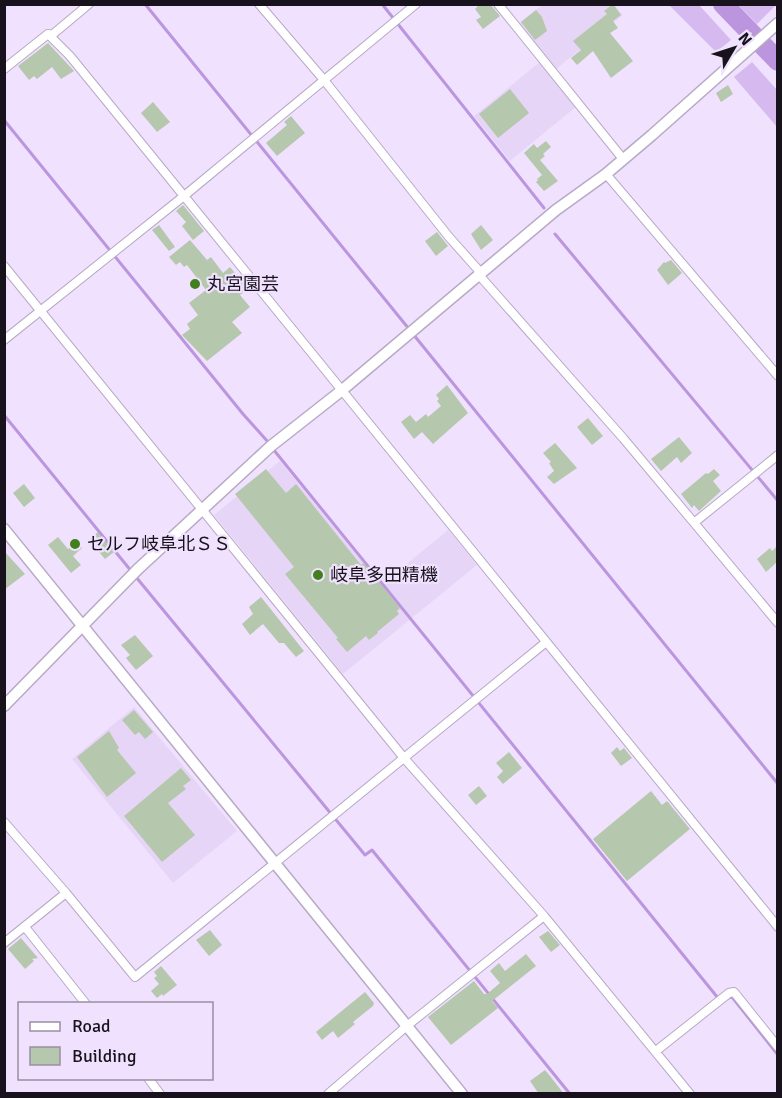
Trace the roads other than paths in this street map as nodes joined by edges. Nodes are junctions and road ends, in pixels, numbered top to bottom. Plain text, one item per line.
1 (88, 4) edge
2 (259, 4) edge
3 (416, 4) edge
4 (498, 4) edge
5 (777, 23) edge
6 (48, 34) junction
7 (4, 69) edge
8 (324, 80) junction
9 (623, 159) junction
10 (606, 174) junction
11 (184, 196) junction
12 (4, 266) edge
13 (480, 274) junction
14 (40, 310) junction
15 (4, 340) edge
16 (777, 376) edge
17 (341, 391) junction
18 (777, 455) edge
19 (202, 511) junction
20 (695, 522) junction
21 (4, 529) edge
22 (777, 622) edge
23 (82, 626) junction
24 (545, 643) junction
25 (4, 706) edge
26 (404, 758) junction
27 (4, 822) edge
28 (276, 863) junction
29 (66, 893) junction
30 (544, 916) junction
31 (25, 927) junction
32 (777, 927) edge
33 (4, 943) edge
34 (84, 1002) edge
35 (408, 1025) junction
36 (777, 1047) edge
37 (656, 1051) junction
38 (150, 1080) edge
39 (160, 1094) edge
40 (328, 1094) edge
41 (462, 1094) edge
42 (690, 1094) edge

1 - 6 street
2 - 8 street
3 - 8 street
4 - 9 street
5 - 9 street
6 - 7 street
6 - 11 street
8 - 11 street
8 - 13 street
9 - 10 street
10 - 13 street
10 - 16 street
11 - 14 street
11 - 17 street
12 - 14 street
13 - 17 street
13 - 20 street
14 - 15 street
14 - 19 street
17 - 19 street
17 - 24 street
18 - 20 street
19 - 23 street
19 - 26 street
20 - 22 street
21 - 23 street
23 - 25 street
23 - 28 street
24 - 26 street
24 - 32 street
26 - 28 street
26 - 30 street
27 - 29 street
28 - 29 street
28 - 35 street
29 - 31 street
30 - 35 street
30 - 37 street
31 - 33 street
31 - 34 street
35 - 40 street
35 - 41 street
36 - 37 street
37 - 42 street
38 - 39 street

